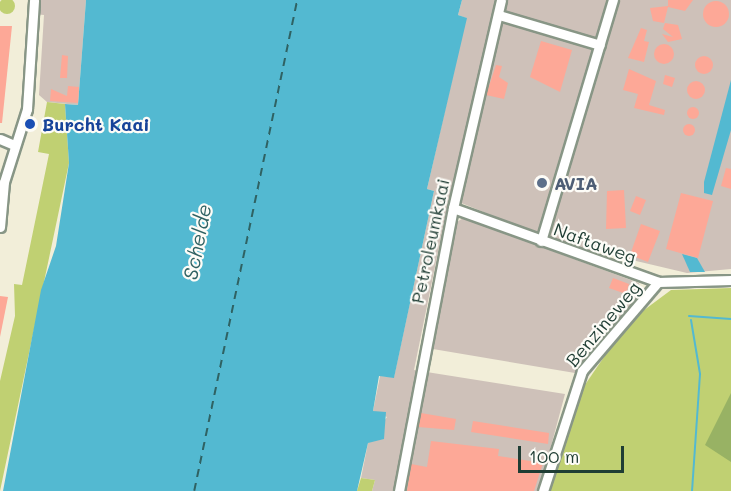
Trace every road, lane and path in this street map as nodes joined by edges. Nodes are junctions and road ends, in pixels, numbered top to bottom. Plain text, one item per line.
1 (34, 0) edge
2 (501, 0) edge
3 (613, 0) edge
4 (499, 15) junction
5 (600, 45) junction
6 (0, 139) edge
7 (14, 145) junction
8 (453, 208) junction
9 (0, 227) edge
10 (541, 241) junction
11 (731, 280) edge
12 (658, 282) junction
13 (399, 491) edge
14 (543, 491) edge

1 - 7 street
2 - 4 street, Petroleumkaai
3 - 5 street
4 - 5 street
4 - 8 street, Petroleumkaai
5 - 10 street
6 - 7 street
7 - 9 street
8 - 10 street, Naftaweg
8 - 13 street, Petroleumkaai
10 - 12 street, Naftaweg
11 - 12 street, Naftaweg
12 - 14 street, Benzineweg

